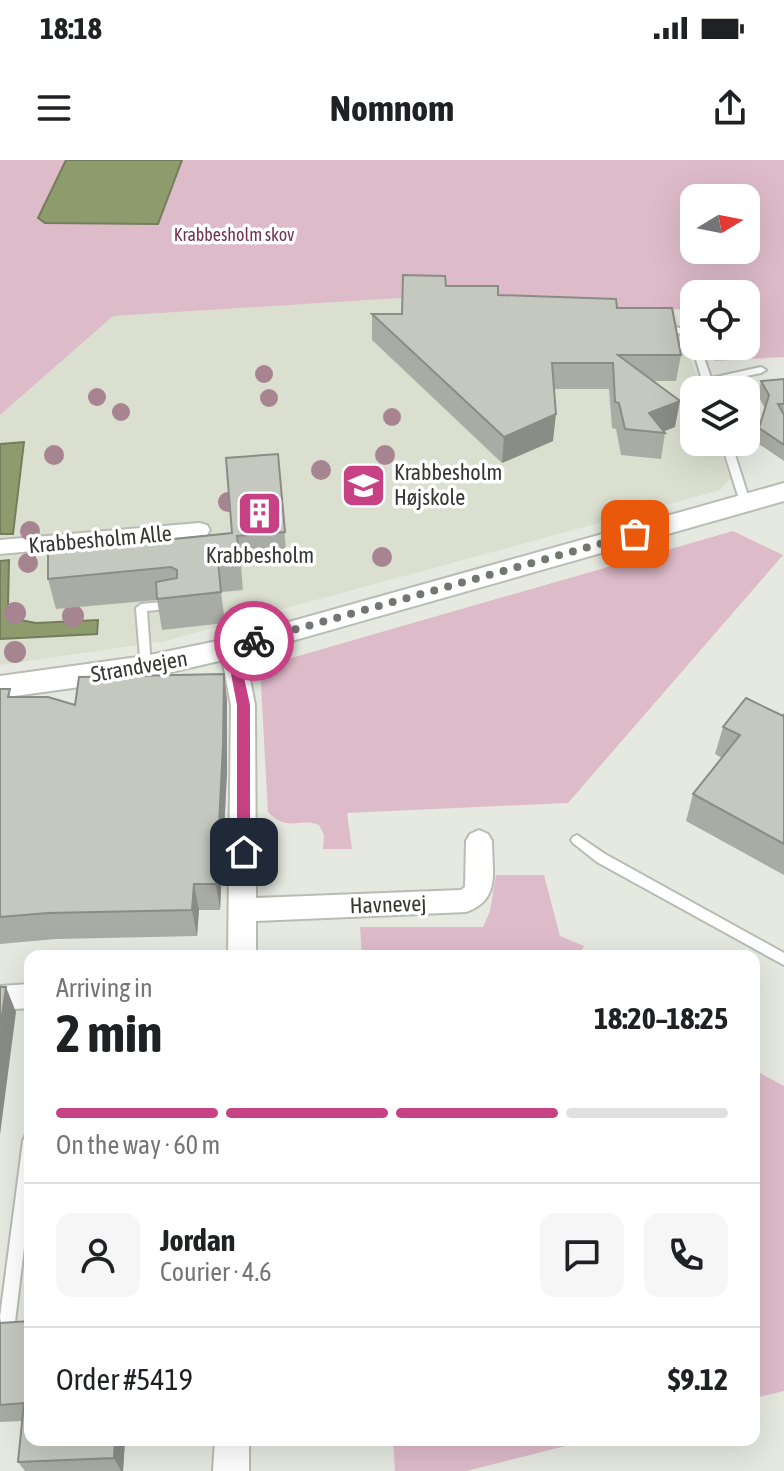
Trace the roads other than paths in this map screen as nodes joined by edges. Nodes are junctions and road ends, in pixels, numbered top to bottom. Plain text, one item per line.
1 (649, 323) edge
2 (680, 331) edge
3 (761, 370) dead end
4 (740, 376) edge
5 (730, 456) edge
6 (784, 492) edge
7 (745, 502) junction
8 (199, 530) dead end
9 (0, 547) edge
10 (175, 605) edge
11 (232, 648) junction
12 (145, 667) junction
13 (0, 687) edge
14 (577, 840) dead end
15 (479, 841) dead end
16 (244, 910) junction
17 (242, 950) edge
18 (784, 959) edge
19 (24, 996) edge
20 (0, 998) edge
21 (24, 1194) edge
22 (7, 1322) edge
23 (232, 1446) edge
24 (231, 1471) edge

1 - 2 lane
3 - 4 lane
5 - 7 lane
6 - 7 street, Strandvejen
7 - 11 street, Strandvejen
8 - 9 street, Krabbesholm Alle
10 - 12 lane
11 - 12 street, Strandvejen
11 - 16 street
12 - 13 street, Strandvejen
14 - 18 lane
15 - 16 street, Havnevej
16 - 17 street
19 - 20 street
21 - 22 lane
23 - 24 street

